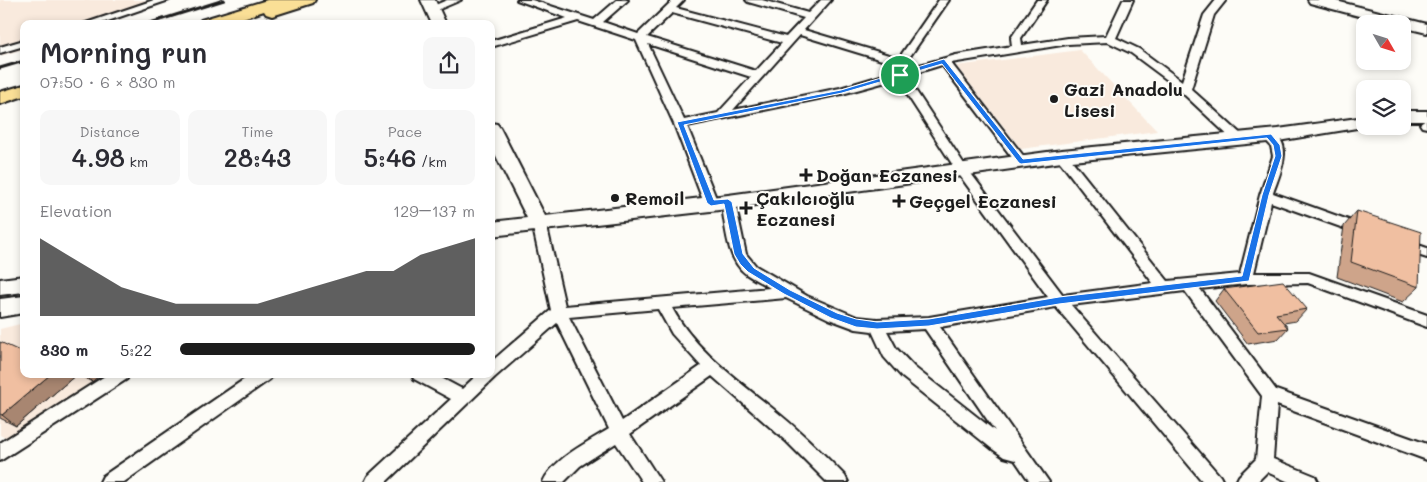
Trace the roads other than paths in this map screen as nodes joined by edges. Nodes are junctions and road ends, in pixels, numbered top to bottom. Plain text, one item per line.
1 (164, 0) edge
2 (284, 0) edge
3 (307, 0) edge
4 (456, 0) edge
5 (522, 0) edge
6 (556, 0) edge
7 (623, 0) edge
8 (679, 0) edge
9 (751, 0) edge
10 (826, 0) edge
11 (941, 0) edge
12 (1042, 0) edge
13 (1128, 0) edge
14 (1221, 0) edge
15 (1316, 0) edge
16 (1334, 0) edge
17 (1349, 0) edge
18 (429, 4) edge
19 (538, 7) junction
20 (669, 9) junction
21 (810, 17) junction
22 (576, 18) junction
23 (1427, 18) edge
24 (101, 20) edge
25 (220, 20) edge
26 (243, 20) edge
27 (437, 20) edge
28 (1427, 23) edge
29 (595, 24) junction
30 (1427, 29) edge
31 (797, 31) junction
32 (640, 38) junction
33 (1110, 38) junction
34 (788, 41) junction
35 (495, 43) edge
36 (20, 44) edge
37 (1017, 48) junction
38 (0, 50) edge
39 (944, 61) junction
40 (901, 62) junction
41 (757, 74) junction
42 (900, 75) junction
43 (20, 81) edge
44 (0, 87) edge
45 (1185, 89) junction
46 (20, 91) edge
47 (0, 98) edge
48 (721, 116) junction
49 (1356, 123) edge
50 (680, 124) junction
51 (495, 136) edge
52 (1268, 136) junction
53 (1239, 139) junction
54 (1062, 156) junction
55 (1021, 161) junction
56 (962, 170) junction
57 (1266, 195) junction
58 (719, 202) junction
59 (539, 222) junction
60 (495, 228) edge
61 (1373, 234) edge
62 (1391, 240) edge
63 (1427, 253) edge
64 (1246, 279) junction
65 (20, 284) edge
66 (1188, 285) junction
67 (0, 287) edge
68 (1164, 287) junction
69 (787, 292) junction
70 (1059, 301) junction
71 (662, 303) junction
72 (20, 305) edge
73 (0, 308) edge
74 (559, 312) junction
75 (1427, 322) edge
76 (929, 323) junction
77 (877, 325) junction
78 (713, 367) junction
79 (495, 369) edge
80 (115, 378) edge
81 (258, 378) edge
82 (427, 378) edge
83 (484, 378) edge
84 (1270, 395) junction
85 (463, 397) junction
86 (619, 432) junction
87 (0, 452) edge
88 (1427, 452) edge
89 (1021, 454) junction
90 (1264, 463) junction
91 (1034, 480) edge
92 (109, 482) edge
93 (374, 482) edge
94 (552, 482) edge
95 (652, 482) edge
96 (839, 482) edge
97 (1214, 482) edge
98 (1245, 482) edge
99 (1308, 482) edge

1 - 24 street
2 - 25 main road
3 - 26 main road
4 - 18 street
5 - 19 street
6 - 19 street
7 - 29 street
8 - 20 street
9 - 21 street
10 - 21 street
11 - 40 street
12 - 37 street
13 - 33 street
14 - 45 street
15 - 30 street
16 - 28 street
17 - 23 street
18 - 27 street
19 - 22 street
20 - 32 street
20 - 34 street
21 - 31 street
22 - 29 street
22 - 35 street
29 - 32 street
31 - 34 street
31 - 40 street
32 - 41 street
32 - 50 street
33 - 37 street
33 - 45 street
34 - 41 street
36 - 38 street
37 - 39 street
39 - 42 street
39 - 55 street
40 - 42 street
41 - 48 street
42 - 48 street
42 - 56 street
43 - 44 main road
45 - 53 street
46 - 47 main road
48 - 50 street
49 - 52 street
50 - 58 street
51 - 59 street
52 - 53 street
52 - 57 street
53 - 54 street
54 - 55 street
54 - 68 street
55 - 56 street
56 - 58 street
56 - 70 street
57 - 61 street
57 - 64 street
58 - 59 street
58 - 69 street
59 - 60 street
59 - 74 street
62 - 63 street
64 - 66 street
64 - 75 street
65 - 67 street
66 - 68 street
66 - 84 street
68 - 70 street
69 - 71 street
69 - 77 street
70 - 76 street
70 - 97 street
71 - 74 street
71 - 78 street
72 - 73 street
74 - 79 street
74 - 86 street
76 - 77 street
76 - 89 street
77 - 89 street
78 - 86 street
78 - 96 street
80 - 87 street
81 - 92 street
82 - 85 street
83 - 85 street
84 - 88 street
84 - 90 street
85 - 93 street
86 - 94 street
86 - 95 street
89 - 91 street
90 - 98 street
90 - 99 street

